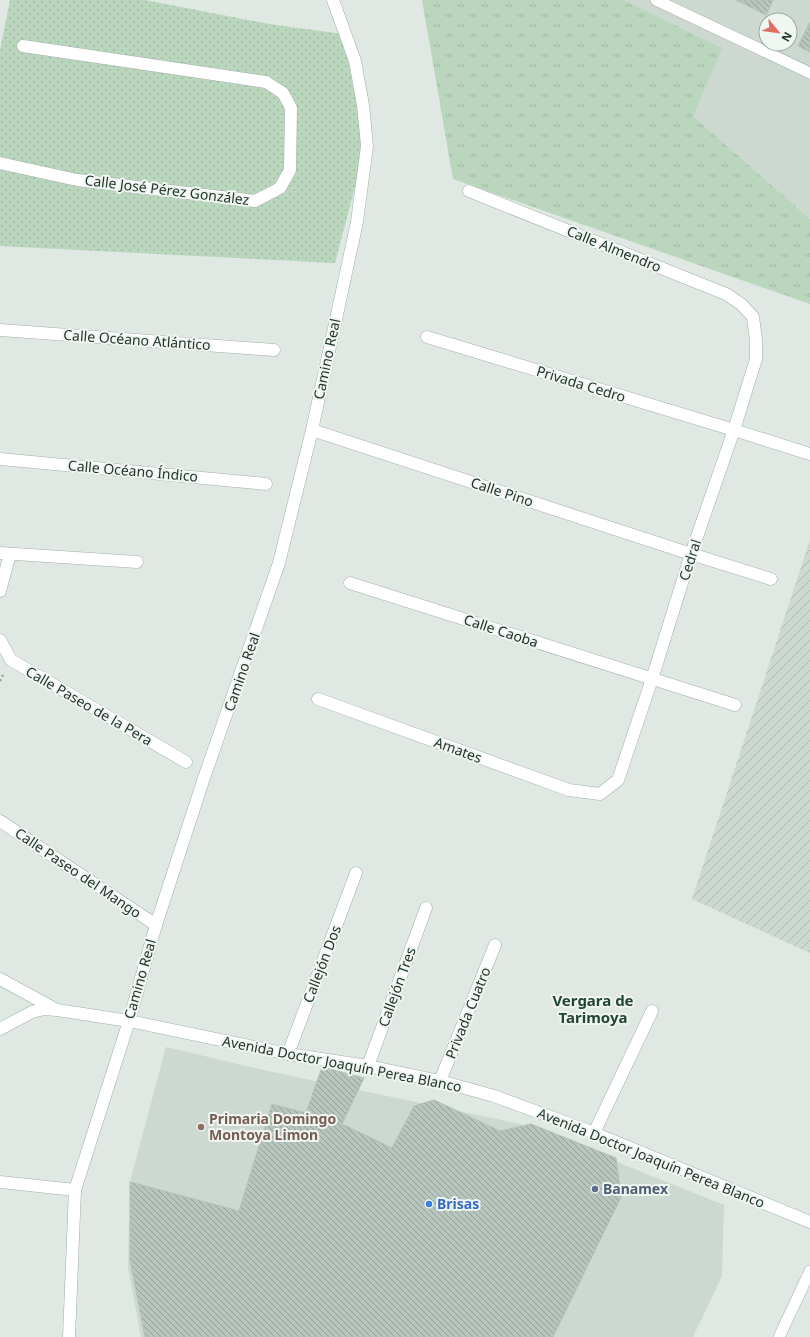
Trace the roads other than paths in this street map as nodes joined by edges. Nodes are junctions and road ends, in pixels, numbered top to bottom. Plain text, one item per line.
1 (333, 0) edge
2 (656, 0) edge
3 (23, 46) dead end
4 (810, 72) edge
5 (0, 163) edge
6 (469, 191) dead end
7 (753, 317) joint
8 (0, 330) edge
9 (427, 337) dead end
10 (274, 350) dead end
11 (312, 430) junction
12 (734, 430) junction
13 (810, 454) edge
14 (0, 459) edge
15 (266, 484) dead end
16 (5, 553) edge
17 (691, 554) junction
18 (137, 562) dead end
19 (771, 578) dead end
20 (350, 583) dead end
21 (0, 591) edge
22 (0, 640) edge
23 (652, 679) junction
24 (318, 699) dead end
25 (735, 705) dead end
26 (186, 762) dead end
27 (600, 794) joint
28 (0, 821) edge
29 (356, 873) dead end
30 (426, 908) dead end
31 (156, 925) junction
32 (496, 945) dead end
33 (0, 979) edge
34 (57, 1010) junction
35 (652, 1011) dead end
36 (129, 1021) junction
37 (0, 1029) edge
38 (288, 1054) junction
39 (368, 1066) junction
40 (440, 1081) junction
41 (594, 1133) junction
42 (0, 1182) edge
43 (75, 1190) junction
44 (810, 1222) edge
45 (810, 1271) edge
46 (69, 1337) edge
47 (779, 1337) edge

1 - 11 street, Camino Real
2 - 4 lane
3 - 5 street, Calle José Pérez González
6 - 7 street, Calle Almendro
7 - 12 street, Cedral
8 - 10 street, Calle Océano Atlántico
9 - 12 street, Privada Cedro
11 - 17 street, Calle Pino
11 - 31 street, Camino Real
12 - 13 street, Privada Cedro
12 - 17 street, Cedral
14 - 15 street, Calle Océano Índico
16 - 18 street
16 - 21 street
17 - 19 street, Calle Pino
17 - 23 street, Cedral
20 - 23 street, Calle Caoba
22 - 26 street, Calle Paseo de la Pera
23 - 25 street, Calle Caoba
23 - 27 street, Cedral
24 - 27 street, Amates
28 - 31 street, Calle Paseo del Mango
29 - 38 street, Callejón Dos
30 - 39 street, Callejón Tres
31 - 36 street, Camino Real
32 - 40 street, Privada Cuatro
33 - 34 street
34 - 36 street, Avenida Doctor Joaquín Perea Blanco
34 - 37 street, Avenida Doctor Joaquín Perea Blanco
35 - 41 street
36 - 38 street, Avenida Doctor Joaquín Perea Blanco
36 - 43 street, Camino Real
38 - 39 street, Avenida Doctor Joaquín Perea Blanco
39 - 40 street, Avenida Doctor Joaquín Perea Blanco
40 - 41 street, Avenida Doctor Joaquín Perea Blanco
41 - 44 street, Avenida Doctor Joaquín Perea Blanco
42 - 43 street
43 - 46 street, Camino Real
45 - 47 lane

